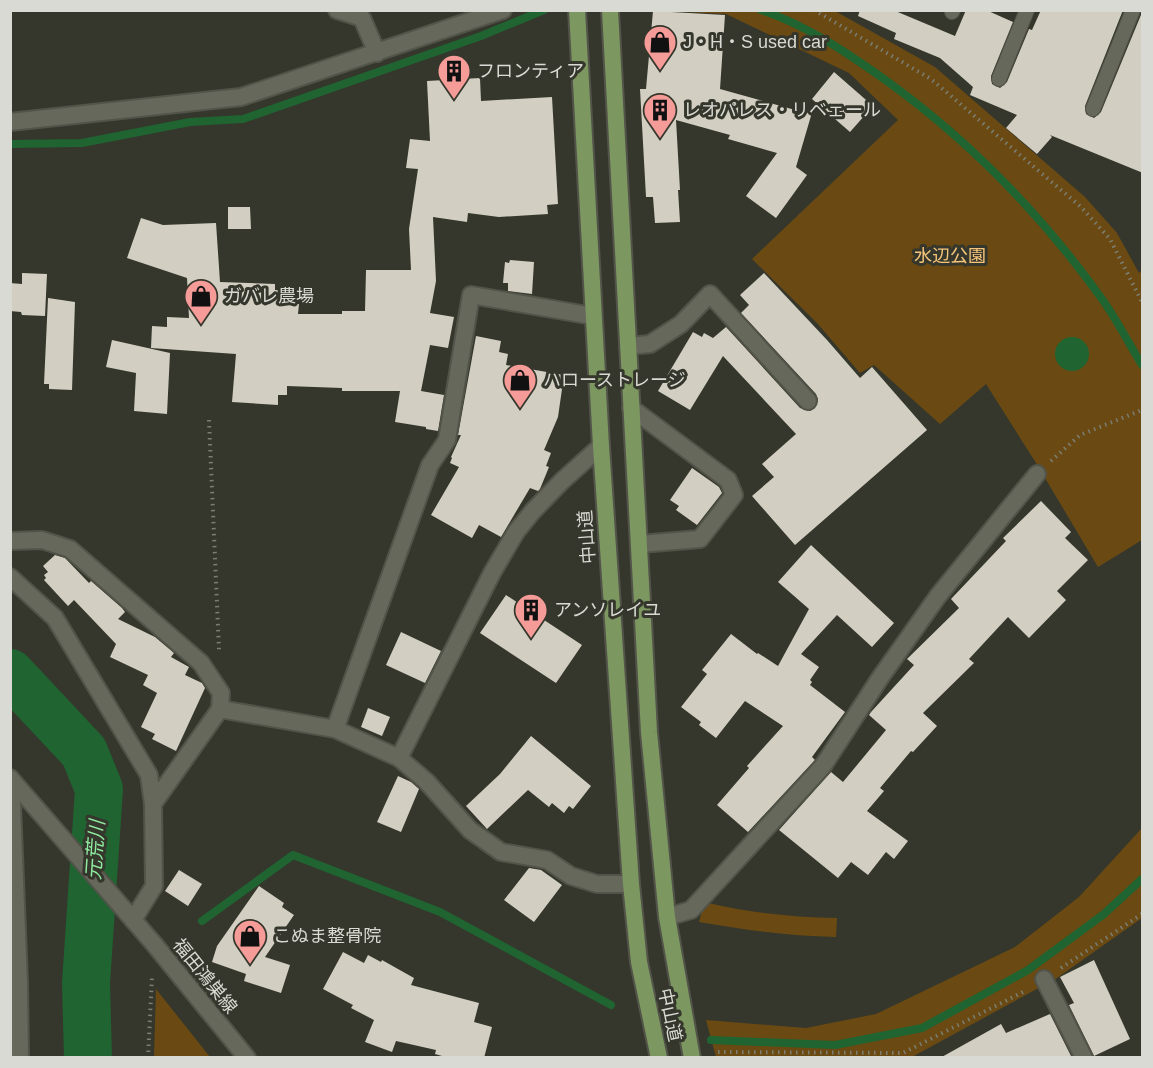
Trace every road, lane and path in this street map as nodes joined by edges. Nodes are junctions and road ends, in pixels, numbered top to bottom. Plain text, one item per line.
1 (337, 10) edge
2 (503, 10) edge
3 (577, 10) edge
4 (610, 10) edge
5 (814, 10) edge
6 (1027, 10) edge
7 (1133, 10) edge
8 (377, 53) junction
9 (999, 79) dead end
10 (1093, 109) dead end
11 (10, 122) edge
12 (1143, 303) edge
13 (593, 316) junction
14 (628, 346) junction
15 (808, 401) dead end
16 (631, 408) junction
17 (1143, 410) edge
18 (209, 420) dead end
19 (601, 446) junction
20 (1037, 474) joint
21 (10, 541) edge
22 (640, 544) junction
23 (10, 577) edge
24 (220, 658) dead end
25 (219, 709) junction
26 (335, 729) junction
27 (399, 758) junction
28 (11, 778) edge
29 (153, 804) junction
30 (631, 884) junction
31 (667, 917) junction
32 (133, 920) junction
33 (153, 966) dead end
34 (1044, 979) dead end
35 (718, 1052) dead end
36 (903, 1053) dead end
37 (20, 1058) edge
38 (148, 1058) edge
39 (246, 1058) edge
40 (659, 1058) edge
41 (692, 1058) edge
42 (1084, 1058) edge

1 - 8 street
2 - 8 street
3 - 13 highway, 中山道
4 - 14 highway, 中山道
5 - 12 path
6 - 9 lane
7 - 10 lane
8 - 11 street
13 - 19 highway, 中山道
13 - 26 street
14 - 15 street
14 - 16 highway, 中山道
16 - 22 highway, 中山道
16 - 22 street
17 - 20 path
18 - 24 path
19 - 27 street
19 - 30 highway, 中山道
20 - 31 street
21 - 25 street
22 - 31 highway, 中山道
23 - 29 street
25 - 26 street
25 - 29 street
26 - 27 street
27 - 30 street
28 - 32 street, 福田鴻巣線
28 - 37 street
29 - 32 street
30 - 40 highway, 中山道
31 - 41 highway, 中山道
32 - 39 street, 福田鴻巣線
33 - 38 path
34 - 42 street
35 - 36 path

